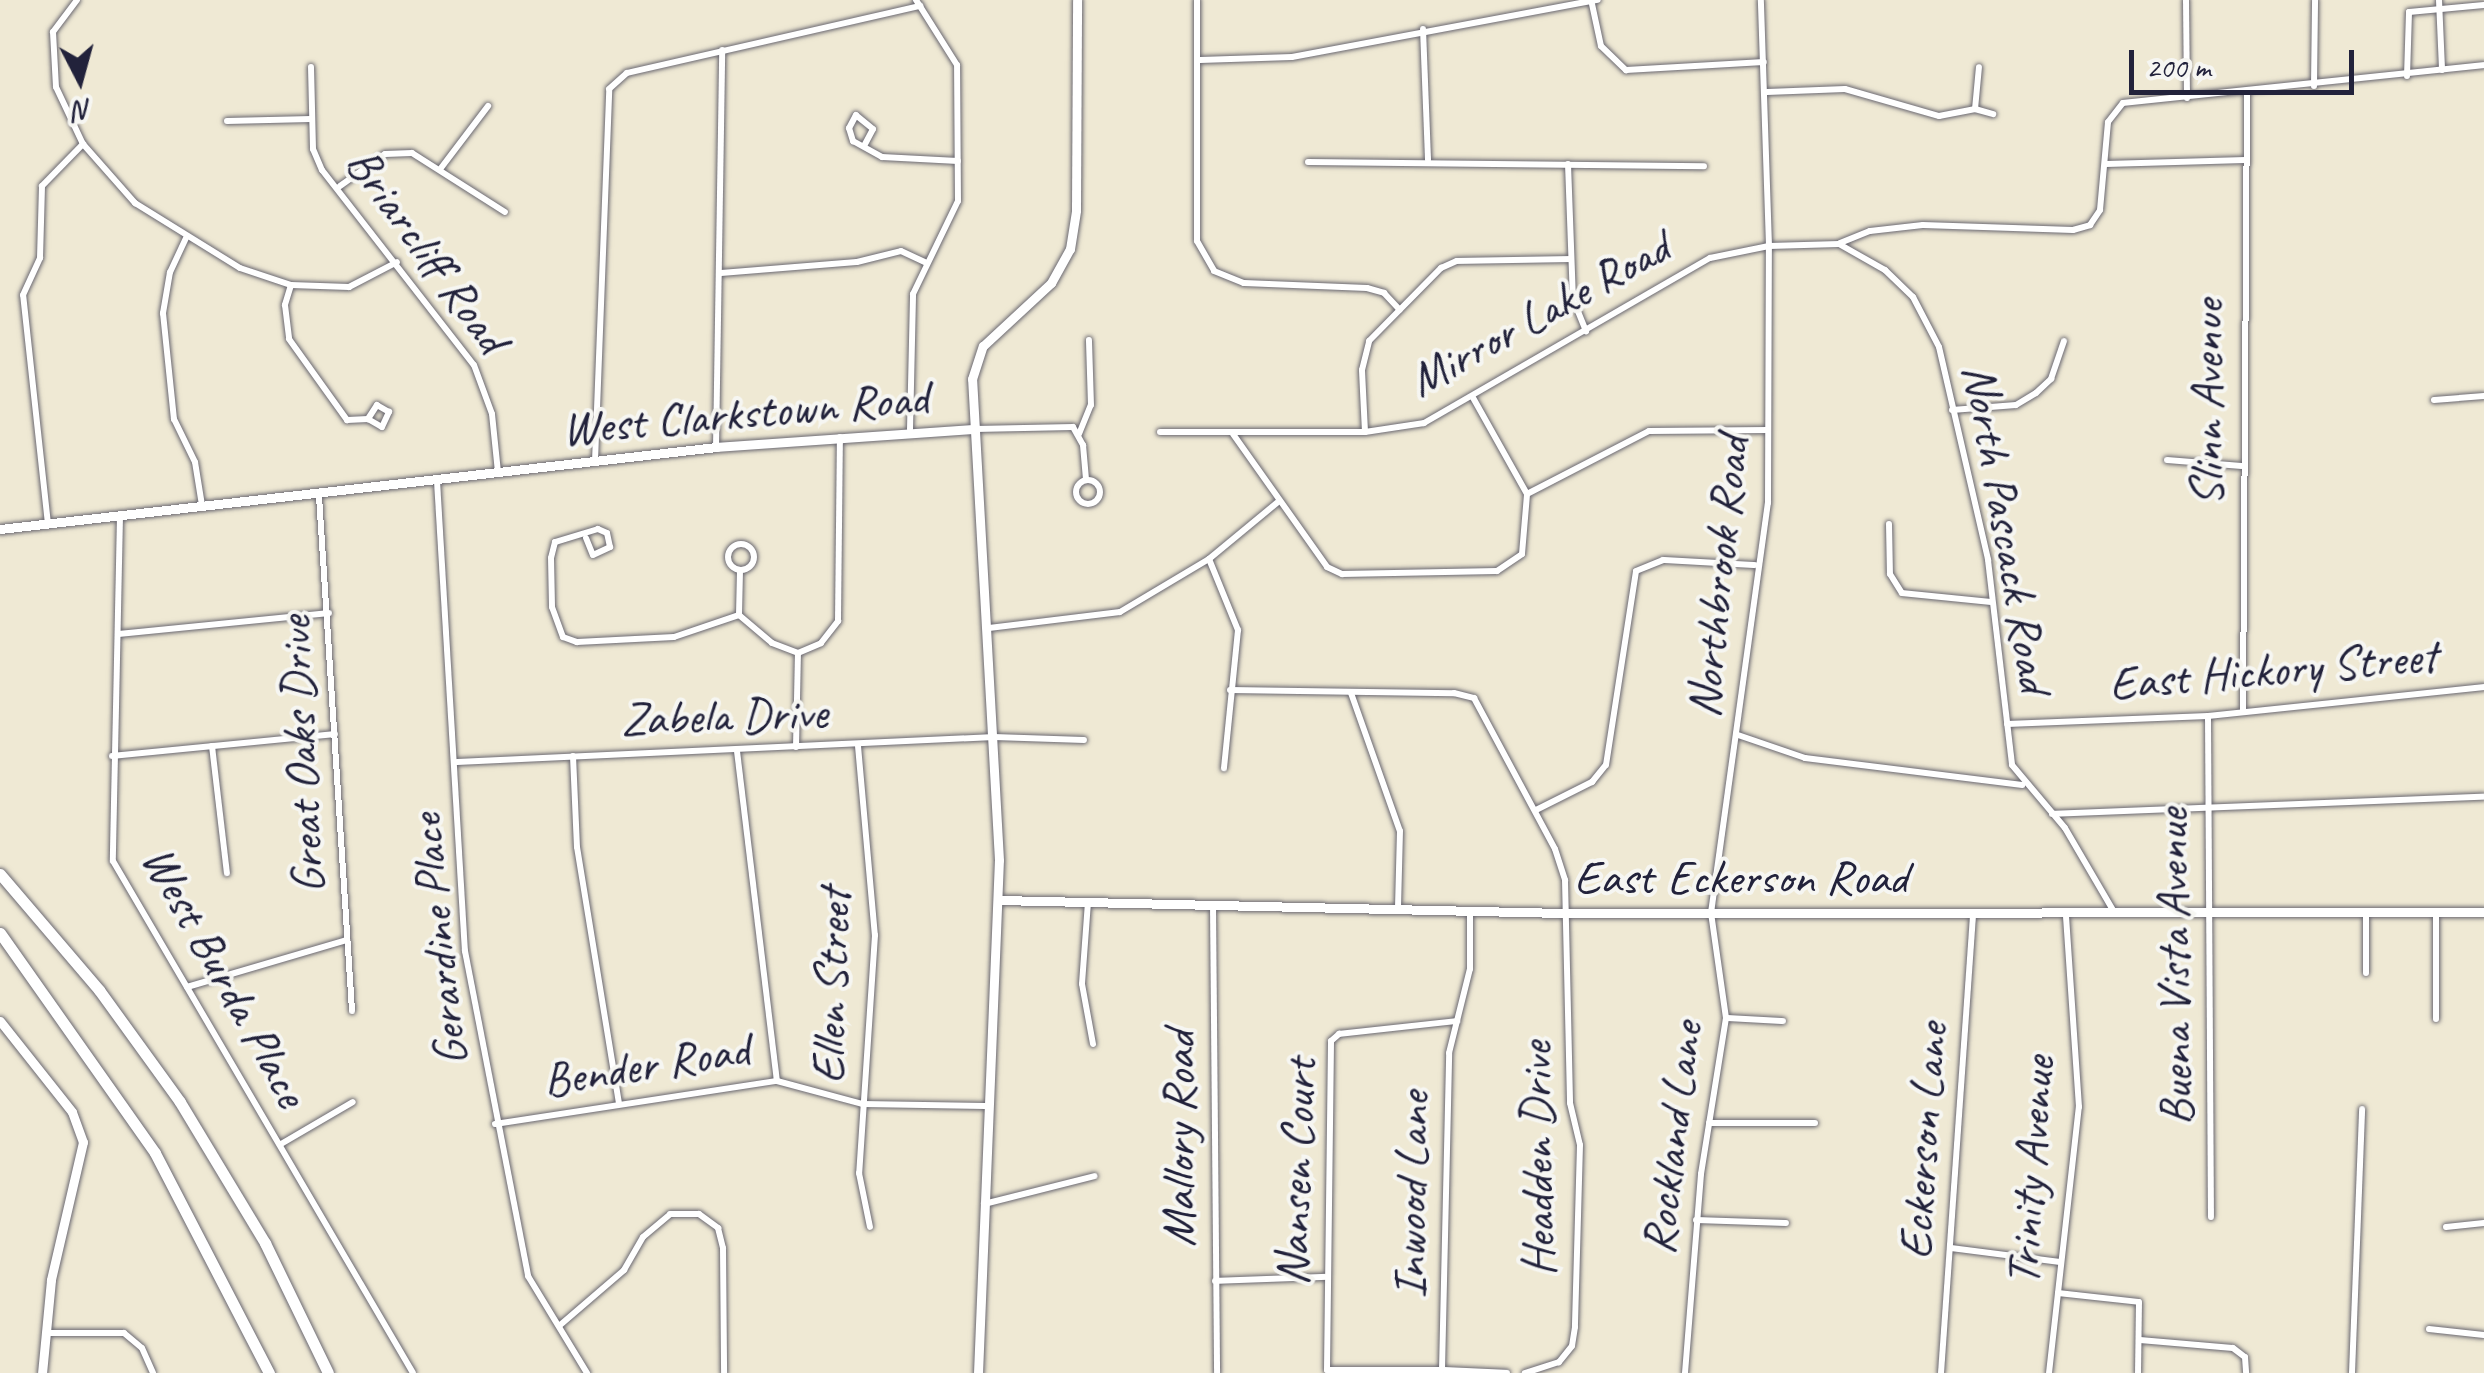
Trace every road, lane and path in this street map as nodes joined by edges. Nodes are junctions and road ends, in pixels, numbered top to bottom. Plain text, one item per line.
1 (77, 0) edge
2 (1077, 0) edge
3 (1197, 0) edge
4 (1760, 0) edge
5 (2186, 0) edge
6 (2315, 0) edge
7 (1594, 2) edge
8 (918, 3) edge
9 (2440, 4) edge
10 (2484, 5) edge
11 (1424, 29) junction
12 (722, 50) junction
13 (1200, 60) junction
14 (1764, 62) junction
15 (2484, 65) edge
16 (311, 67) dead end
17 (1979, 68) dead end
18 (2442, 70) junction
19 (2407, 76) junction
20 (2314, 86) junction
21 (1767, 92) junction
22 (2247, 94) junction
23 (2187, 98) junction
24 (488, 106) dead end
25 (1975, 109) junction
26 (1993, 114) dead end
27 (312, 119) junction
28 (227, 121) dead end
29 (83, 144) junction
30 (864, 146) junction
31 (1428, 160) junction
32 (2245, 160) junction
33 (958, 161) junction
34 (1308, 162) dead end
35 (1568, 164) junction
36 (2106, 164) junction
37 (1704, 166) dead end
38 (441, 168) junction
39 (340, 186) junction
40 (506, 212) dead end
41 (186, 238) junction
42 (1839, 244) junction
43 (1770, 246) junction
44 (1569, 259) junction
45 (396, 262) junction
46 (927, 263) junction
47 (721, 273) junction
48 (291, 285) junction
49 (1400, 310) junction
50 (1586, 332) junction
51 (1089, 340) dead end
52 (2064, 341) dead end
53 (1472, 396) junction
54 (2484, 396) edge
55 (2434, 400) dead end
56 (1952, 410) junction
57 (368, 419) dead end
58 (910, 429) junction
59 (975, 429) junction
60 (1768, 430) junction
61 (1160, 432) dead end
62 (1364, 432) junction
63 (1232, 433) junction
64 (1079, 434) junction
65 (840, 436) junction
66 (716, 448) junction
67 (2167, 460) dead end
68 (595, 461) junction
69 (2242, 466) junction
70 (498, 472) junction
71 (1086, 480) dead end
72 (437, 481) junction
73 (1526, 494) junction
74 (319, 496) junction
75 (1278, 502) junction
76 (202, 506) junction
77 (120, 516) junction
78 (48, 524) junction
79 (1889, 524) dead end
80 (0, 529) edge
81 (586, 538) junction
82 (1209, 559) junction
83 (1755, 565) junction
84 (740, 570) junction
85 (1991, 602) junction
86 (328, 613) junction
87 (739, 615) junction
88 (989, 628) junction
89 (119, 634) junction
90 (798, 653) junction
91 (2484, 687) edge
92 (1230, 690) junction
93 (1352, 693) junction
94 (2242, 712) junction
95 (2208, 716) junction
96 (2007, 724) junction
97 (335, 734) junction
98 (1738, 734) junction
99 (994, 737) junction
100 (1084, 740) dead end
101 (212, 746) junction
102 (858, 746) junction
103 (796, 748) junction
104 (737, 752) junction
105 (112, 756) junction
106 (573, 756) junction
107 (456, 762) junction
108 (1224, 768) dead end
109 (2023, 785) junction
110 (2484, 797) edge
111 (2207, 805) junction
112 (1536, 810) junction
113 (2052, 814) junction
114 (227, 873) dead end
115 (0, 874) edge
116 (999, 900) junction
117 (1088, 902) junction
118 (1212, 906) junction
119 (1470, 910) junction
120 (1398, 911) junction
121 (2210, 912) junction
122 (2366, 912) junction
123 (2436, 912) junction
124 (2484, 912) edge
125 (1564, 913) junction
126 (1711, 913) junction
127 (2115, 913) junction
128 (1973, 914) junction
129 (2066, 914) junction
130 (0, 933) edge
131 (347, 940) junction
132 (2366, 973) dead end
133 (187, 986) junction
134 (352, 1011) dead end
135 (1726, 1018) junction
136 (2436, 1019) dead end
137 (0, 1021) edge
138 (1457, 1021) junction
139 (1783, 1022) dead end
140 (1093, 1044) dead end
141 (776, 1080) junction
142 (353, 1102) dead end
143 (619, 1103) junction
144 (863, 1104) junction
145 (985, 1106) junction
146 (2362, 1109) dead end
147 (1709, 1123) junction
148 (1814, 1123) dead end
149 (495, 1124) junction
150 (281, 1144) junction
151 (1096, 1176) dead end
152 (982, 1204) junction
153 (2210, 1218) dead end
154 (1696, 1220) junction
155 (1786, 1222) dead end
156 (2484, 1223) edge
157 (870, 1226) dead end
158 (2446, 1226) dead end
159 (1950, 1248) junction
160 (2060, 1262) junction
161 (1325, 1277) junction
162 (1214, 1281) junction
163 (2057, 1294) junction
164 (559, 1326) junction
165 (2429, 1330) dead end
166 (48, 1333) junction
167 (2484, 1335) edge
168 (2140, 1340) junction
169 (1442, 1370) junction
170 (1327, 1372) edge
171 (42, 1373) edge
172 (153, 1373) edge
173 (269, 1373) edge
174 (328, 1373) edge
175 (413, 1373) edge
176 (587, 1373) edge
177 (724, 1373) edge
178 (978, 1373) edge
179 (1217, 1373) edge
180 (1507, 1373) edge
181 (1525, 1373) edge
182 (1685, 1373) edge
183 (1941, 1373) edge
184 (2049, 1373) edge
185 (2138, 1373) edge
186 (2246, 1373) edge
187 (2352, 1373) edge

1 - 29 street
2 - 59 street
3 - 13 street
4 - 14 street
5 - 23 street
6 - 20 street
7 - 11 street
7 - 14 street
8 - 12 street
8 - 33 street
9 - 10 street
9 - 18 street
9 - 19 street
11 - 13 street
11 - 31 street
12 - 47 street
12 - 68 street
13 - 49 street
14 - 21 street
15 - 18 street
16 - 27 street, Briarcliff Road
17 - 25 street
18 - 19 street
19 - 20 street
20 - 22 street
21 - 25 street
21 - 43 street
22 - 23 street
22 - 32 street, Slinn Avenue
23 - 36 street
24 - 38 street
25 - 26 street
27 - 28 street
27 - 39 street, Briarcliff Road
29 - 41 street
29 - 78 street
30 - 30 street
30 - 33 street
31 - 34 street
31 - 35 street
32 - 36 street
32 - 69 street, Slinn Avenue
33 - 46 street
35 - 37 street
35 - 44 street
36 - 42 street
38 - 39 street
38 - 40 street
39 - 45 street, Briarcliff Road
41 - 48 street
41 - 76 street
42 - 43 street
42 - 56 street, North Pascack Road
43 - 50 street, Mirror Lake Road
43 - 60 street, Northbrook Road
44 - 49 street
44 - 50 street
45 - 48 street
45 - 70 street, Briarcliff Road
46 - 47 street
46 - 58 street
47 - 66 street
48 - 57 street
49 - 62 street
50 - 53 street, Mirror Lake Road
51 - 64 street
52 - 56 street
53 - 62 street, Mirror Lake Road
53 - 73 street
54 - 55 street
56 - 85 street, North Pascack Road
58 - 59 street, West Clarkstown Road
58 - 65 street, West Clarkstown Road
59 - 64 street
59 - 88 street, West Clarkstown Road
60 - 73 street
60 - 83 street, Northbrook Road
61 - 63 street, Mirror Lake Road
62 - 63 street, Mirror Lake Road
63 - 75 street
64 - 71 street
65 - 66 street, West Clarkstown Road
65 - 90 street
66 - 68 street, West Clarkstown Road
67 - 69 street
68 - 70 street, West Clarkstown Road
69 - 94 street, Slinn Avenue
70 - 72 street, West Clarkstown Road
72 - 74 street, West Clarkstown Road
72 - 107 street, Gerardine Place
73 - 75 street
74 - 76 street, West Clarkstown Road
74 - 86 street, Great Oaks Drive
75 - 82 street
76 - 77 street, West Clarkstown Road
77 - 78 street, West Clarkstown Road
77 - 89 street, West Burda Place
78 - 80 street, West Clarkstown Road
79 - 85 street
81 - 81 street
81 - 87 street
82 - 88 street
82 - 92 street
83 - 98 street, Northbrook Road
83 - 112 street
84 - 84 street
84 - 87 street
85 - 96 street, North Pascack Road
86 - 89 street
86 - 97 street, Great Oaks Drive
87 - 90 street
88 - 99 street, West Clarkstown Road
89 - 105 street, West Burda Place
90 - 103 street
91 - 94 street, East Hickory Street
92 - 93 street
92 - 108 street
93 - 112 street, Headden Drive
93 - 120 street
94 - 95 street, East Hickory Street
95 - 96 street, East Hickory Street
95 - 111 street, Buena Vista Avenue
96 - 109 street, North Pascack Road
97 - 101 street
97 - 131 street, Great Oaks Drive
98 - 109 street
98 - 126 street, Northbrook Road
99 - 100 street, Zabela Drive
99 - 102 street, Zabela Drive
99 - 116 street, West Clarkstown Road
101 - 105 street
101 - 114 street
102 - 103 street, Zabela Drive
102 - 144 street, Ellen Street
103 - 104 street, Zabela Drive
104 - 106 street, Zabela Drive
104 - 141 street
105 - 133 street, West Burda Place
106 - 107 street, Zabela Drive
106 - 143 street
107 - 149 street, Gerardine Place
109 - 113 street, North Pascack Road
110 - 111 street
111 - 113 street
111 - 121 street, Buena Vista Avenue
112 - 125 street, Headden Drive
113 - 127 street, North Pascack Road
115 - 174 highway
116 - 117 street, East Eckerson Road
116 - 145 street, West Clarkstown Road
117 - 118 street, East Eckerson Road
117 - 140 street
118 - 120 street, East Eckerson Road
118 - 162 street, Mallory Road
119 - 120 street, East Eckerson Road
119 - 125 street, East Eckerson Road
119 - 138 street, Inwood Lane
121 - 122 street, East Eckerson Road
121 - 127 street, East Eckerson Road
121 - 153 street, Buena Vista Avenue
122 - 123 street, East Eckerson Road
122 - 132 street
123 - 124 street, East Eckerson Road
123 - 136 street
125 - 126 street, East Eckerson Road
125 - 181 street, Headden Drive
126 - 128 street, East Eckerson Road
126 - 135 street, Rockland Lane
127 - 129 street, East Eckerson Road
128 - 129 street, East Eckerson Road
128 - 159 street, Eckerson Lane
129 - 160 street, Trinity Avenue
130 - 173 highway
131 - 133 street
131 - 134 street, Great Oaks Drive
133 - 150 street, West Burda Place
135 - 139 street
135 - 147 street, Rockland Lane
137 - 166 street
138 - 161 street, Nansen Court
138 - 169 street, Inwood Lane
141 - 143 street, Bender Road
141 - 144 street, Bender Road
142 - 150 street
143 - 149 street, Bender Road
144 - 145 street, Bender Road
144 - 157 street, Ellen Street
145 - 152 street, West Clarkstown Road
146 - 187 street
147 - 148 street
147 - 154 street, Rockland Lane
149 - 164 street, Gerardine Place
150 - 175 street, West Burda Place
151 - 152 street
152 - 178 street, West Clarkstown Road
154 - 155 street
154 - 182 street, Rockland Lane
156 - 158 street
159 - 160 street
159 - 183 street, Eckerson Lane
160 - 163 street, Trinity Avenue
161 - 162 street
161 - 170 street, Nansen Court
162 - 179 street, Mallory Road
163 - 168 street
163 - 184 street, Trinity Avenue
164 - 176 street, Gerardine Place
164 - 177 street
165 - 167 street
166 - 171 street
166 - 172 street
168 - 185 street
168 - 186 street
169 - 170 street, Inwood Lane
169 - 180 street

